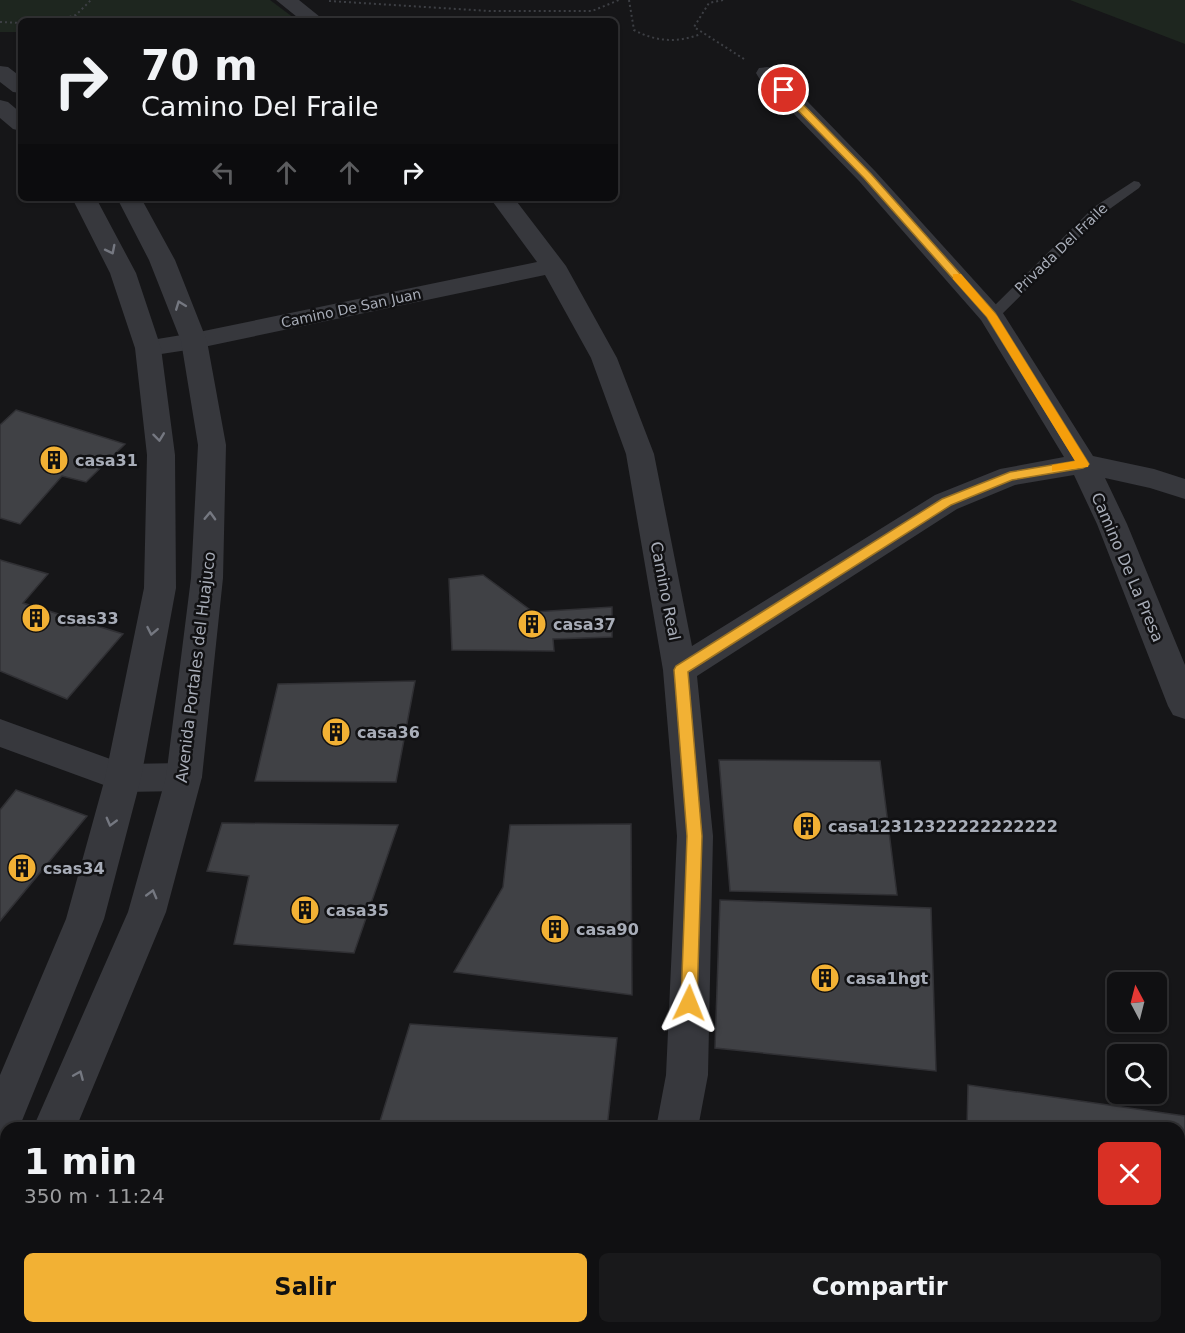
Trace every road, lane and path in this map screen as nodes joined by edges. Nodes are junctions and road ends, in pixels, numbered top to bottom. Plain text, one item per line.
1 (91, 0) edge
2 (286, 0) edge
3 (620, 0) edge
4 (629, 0) edge
5 (723, 0) edge
6 (328, 1) edge
7 (72, 18) edge
8 (311, 18) edge
9 (0, 22) edge
10 (18, 22) edge
11 (701, 34) junction
12 (0, 72) edge
13 (767, 73) joint
14 (18, 85) edge
15 (0, 107) edge
16 (18, 122) edge
17 (1134, 185) dead end
18 (86, 201) edge
19 (131, 201) edge
20 (504, 201) edge
21 (553, 266) junction
22 (992, 316) junction
23 (194, 341) junction
24 (148, 348) junction
25 (1083, 464) junction
26 (1185, 489) edge
27 (681, 670) junction
28 (1185, 706) edge
29 (0, 733) edge
30 (184, 777) junction
31 (123, 778) junction
32 (1, 1122) edge
33 (57, 1122) edge
34 (678, 1122) edge

1 - 7 path
2 - 8 street
3 - 6 path
4 - 11 path
5 - 11 path
9 - 10 path
11 - 13 path
12 - 14 street
13 - 22 street, Camino De La Presa
15 - 16 street
17 - 22 lane, Privada Del Fraile
18 -> 24 street
23 -> 19 street, Avenida Portales del Huajuco
20 - 21 street, Camino Real
21 - 23 street, Camino De San Juan
21 - 27 street, Camino Real
22 - 25 street, Camino De La Presa
23 - 24 street, Camino De San Juan
30 -> 23 street, Avenida Portales del Huajuco
24 -> 31 street
25 - 26 street
25 - 27 street
25 - 28 street, Camino De La Presa
27 - 34 street, Camino Real
29 - 31 street
30 - 31 street
33 -> 30 street, Avenida Portales del Huajuco
31 -> 32 street

